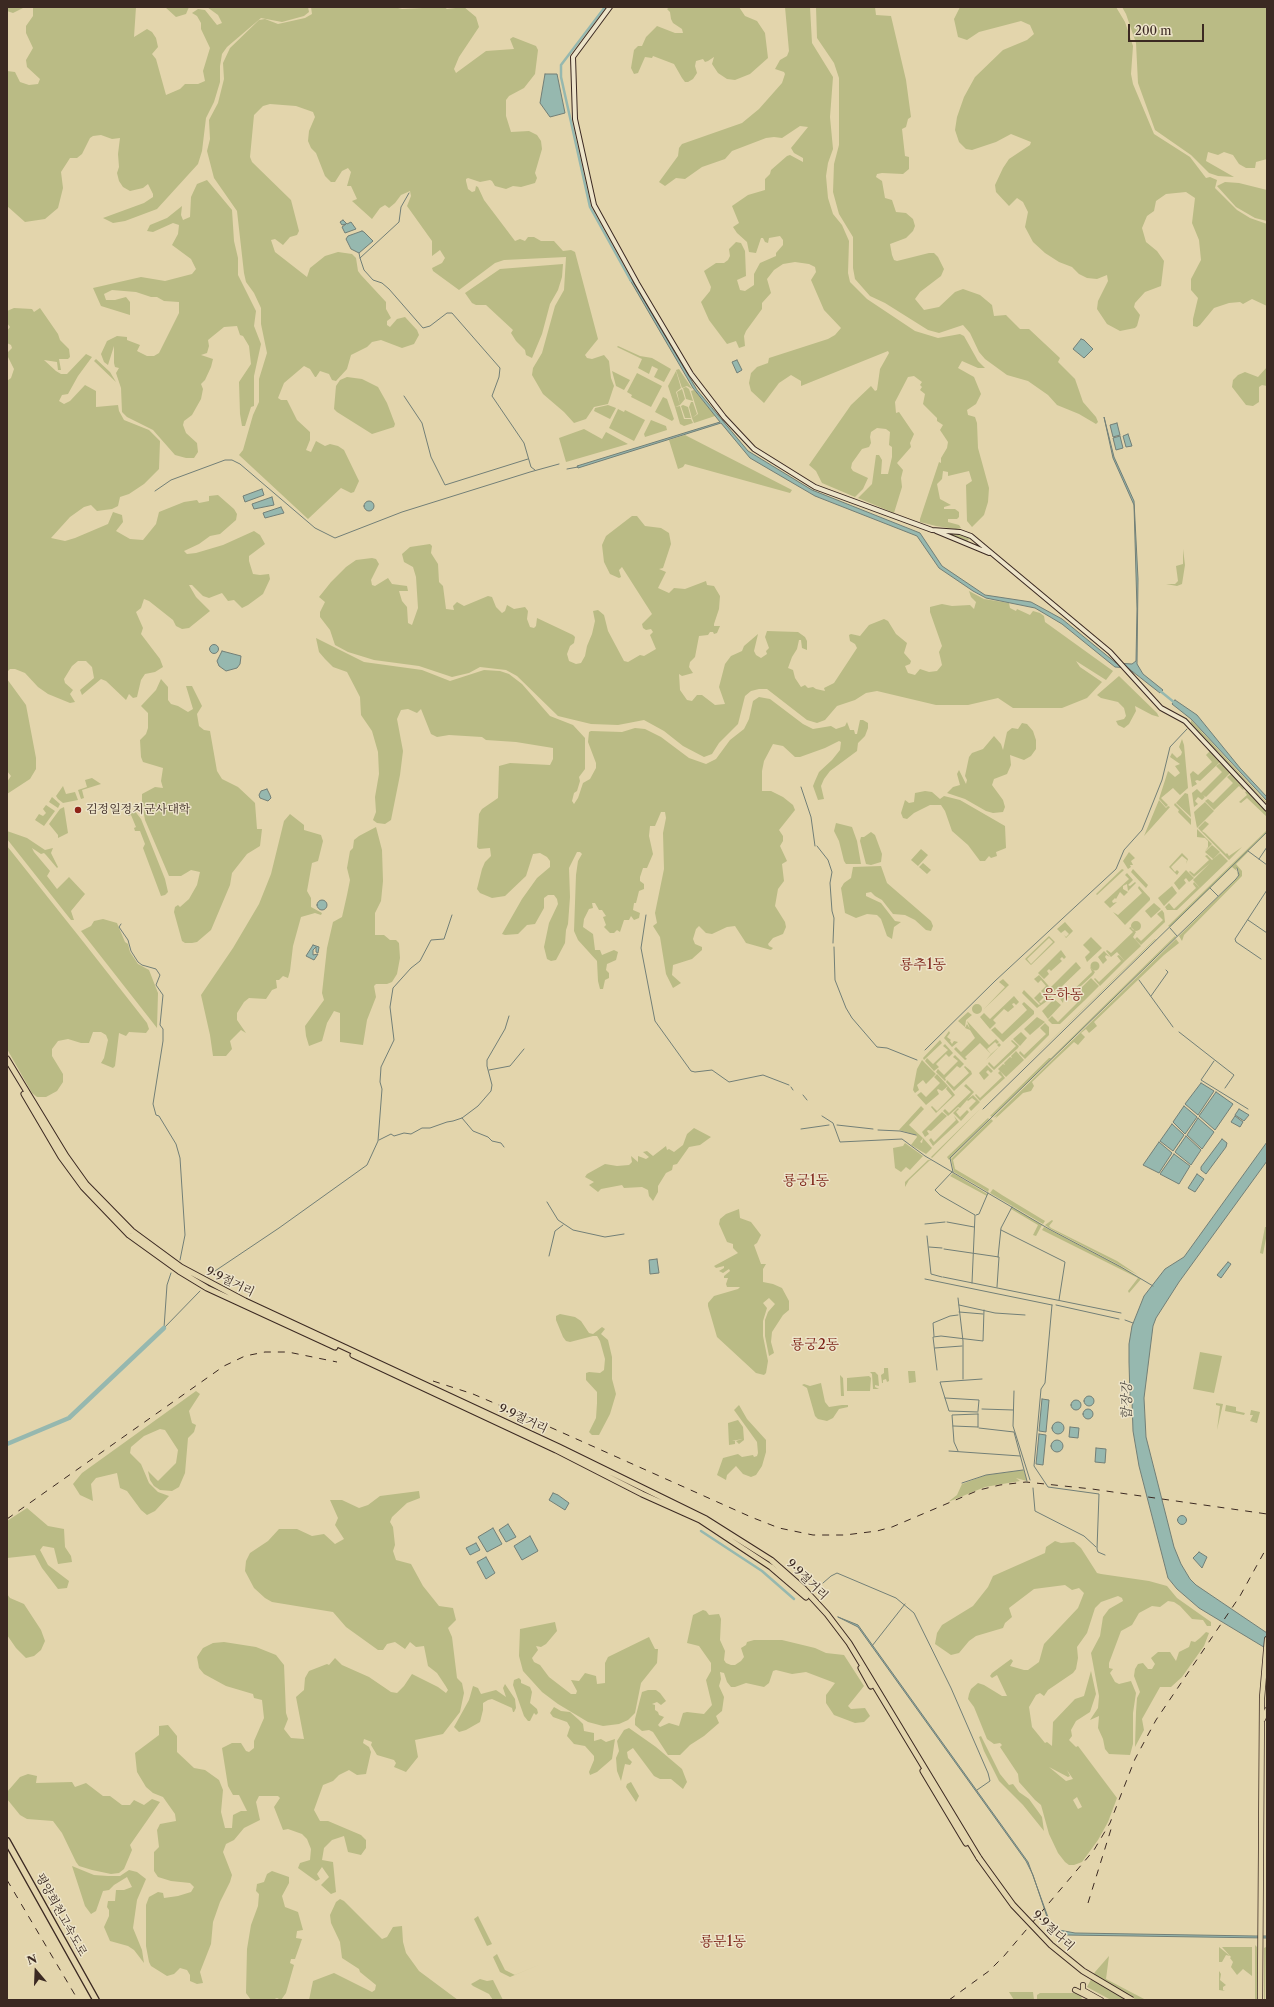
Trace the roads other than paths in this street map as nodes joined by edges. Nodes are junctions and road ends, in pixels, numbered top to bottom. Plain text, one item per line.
1 (610, 7) edge
2 (932, 530) junction
3 (993, 555) junction
4 (1267, 809) edge
5 (7, 1059) edge
6 (7, 1065) edge
7 (1267, 1639) edge
8 (1267, 1710) edge
9 (1263, 1721) junction
10 (7, 1842) edge
11 (977, 1858) junction
12 (1083, 1985) dead end
13 (1075, 1990) dead end
14 (95, 2000) edge
15 (1095, 2000) edge
16 (1101, 2000) edge
17 (1125, 2000) edge
18 (1132, 2000) edge
19 (1260, 2000) edge

1 - 2 main road
2 - 3 main road
2 - 3 main road
3 - 4 main road
5 - 11 highway, 9·9절거리
6 - 11 highway, 9·9절거리
7 - 9 main road
8 - 9 main road
9 - 19 main road
10 - 14 highway, 평양희천고속도로
11 - 17 highway, 9·9절다리, bridge
11 - 18 highway, 9·9절다리, bridge
12 - 16 main road
13 - 15 main road

